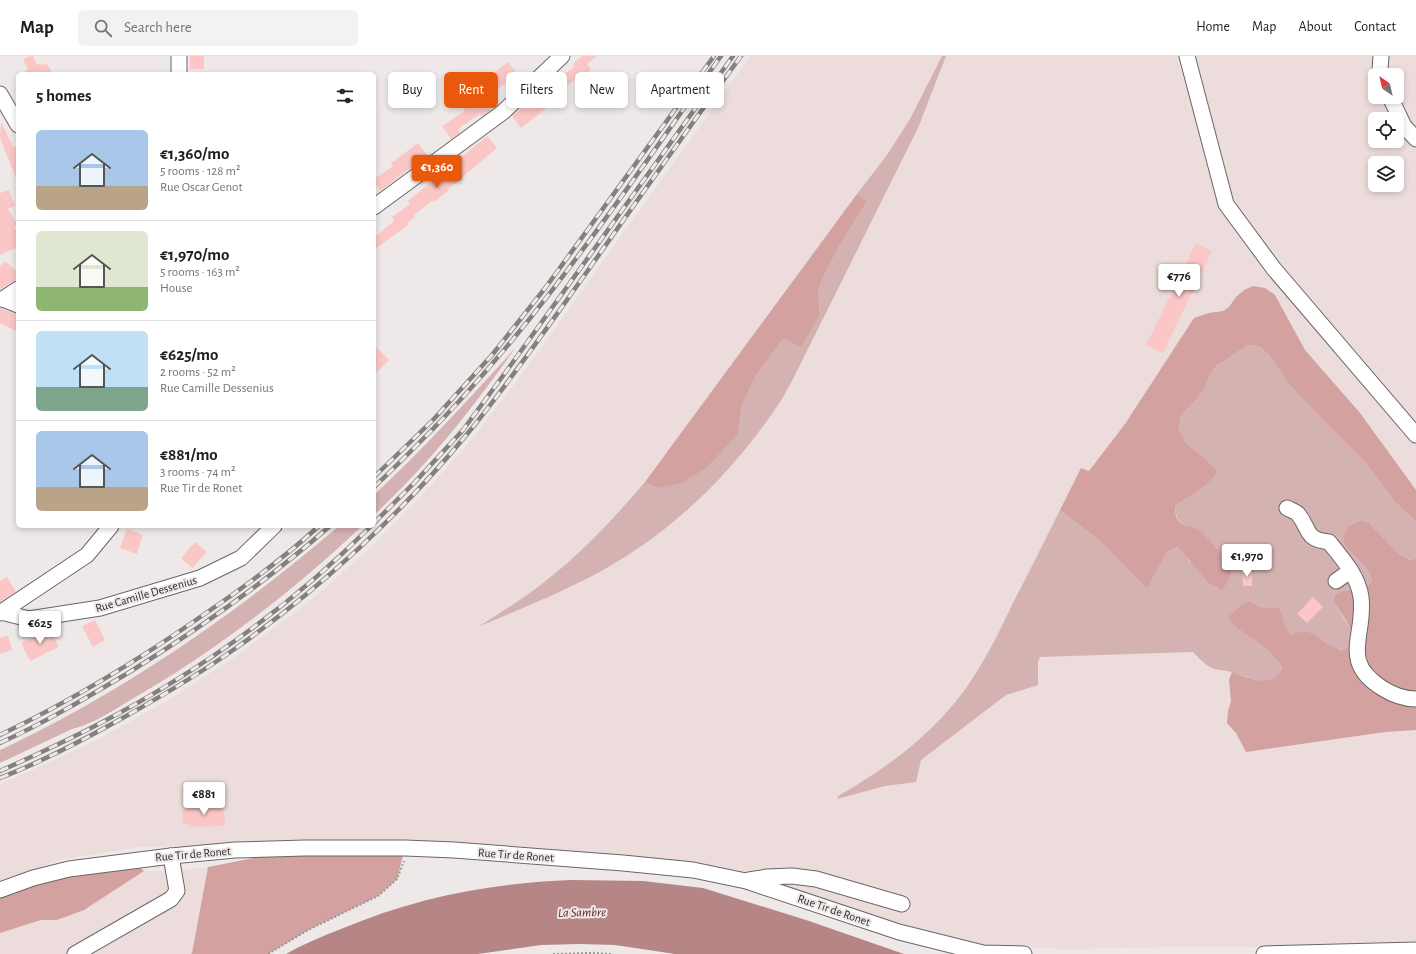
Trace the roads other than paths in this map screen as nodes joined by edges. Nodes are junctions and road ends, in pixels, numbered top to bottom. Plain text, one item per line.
1 (179, 56) edge
2 (562, 56) edge
3 (1187, 56) edge
4 (1381, 56) edge
5 (1380, 68) edge
6 (180, 72) edge
7 (0, 94) edge
8 (1393, 104) edge
9 (16, 122) edge
10 (1416, 139) edge
11 (376, 206) edge
12 (16, 290) edge
13 (2, 299) edge
14 (16, 304) edge
15 (1416, 435) edge
16 (1287, 508) dead end
17 (110, 528) edge
18 (272, 528) edge
19 (1350, 571) junction
20 (1336, 581) dead end
21 (1, 613) edge
22 (1416, 699) edge
23 (171, 856) junction
24 (746, 881) junction
25 (0, 890) edge
26 (902, 904) dead end
27 (1416, 950) edge
28 (75, 954) edge
29 (1024, 954) edge
30 (1264, 954) edge

1 - 6 street
2 - 11 street
3 - 15 street
4 - 5 street
7 - 9 street
8 - 10 street
12 - 13 street
13 - 14 street
16 - 19 street
17 - 21 street
18 - 21 street, Rue Camille Dessenius
19 - 20 street
19 - 22 street
23 - 24 street, Rue Tir de Ronet
23 - 25 street, Rue Tir de Ronet
23 - 28 street
24 - 26 street
24 - 29 street, Rue Tir de Ronet
27 - 30 street

